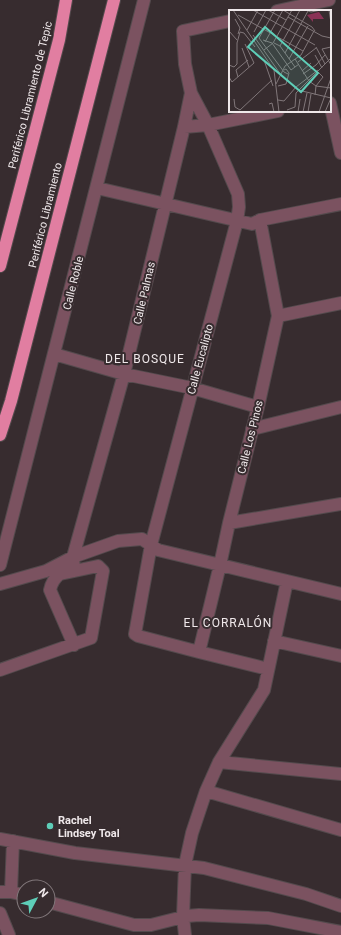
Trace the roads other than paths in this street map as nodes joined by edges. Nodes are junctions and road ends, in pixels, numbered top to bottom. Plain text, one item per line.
1 (66, 0) edge
2 (114, 0) edge
3 (144, 0) edge
4 (329, 0) edge
5 (310, 5) edge
6 (282, 10) edge
7 (229, 21) edge
8 (191, 93) junction
9 (341, 98) edge
10 (331, 102) edge
11 (331, 107) edge
12 (273, 112) edge
13 (208, 125) junction
14 (184, 127) junction
15 (341, 153) edge
16 (97, 188) junction
17 (165, 204) junction
18 (341, 204) edge
19 (237, 220) junction
20 (260, 220) junction
21 (0, 266) edge
22 (341, 303) edge
23 (278, 316) junction
24 (54, 354) junction
25 (124, 374) junction
26 (192, 388) junction
27 (258, 407) junction
28 (341, 407) edge
29 (252, 429) junction
30 (0, 435) edge
31 (341, 504) edge
32 (229, 523) junction
33 (151, 545) junction
34 (73, 557) junction
35 (220, 565) junction
36 (0, 566) edge
37 (74, 571) junction
38 (287, 582) junction
39 (0, 584) edge
40 (341, 594) edge
41 (274, 641) junction
42 (74, 645) junction
43 (199, 652) junction
44 (341, 656) edge
45 (268, 668) junction
46 (0, 670) edge
47 (219, 762) junction
48 (341, 774) edge
49 (206, 791) junction
50 (341, 830) edge
51 (0, 839) edge
52 (13, 841) junction
53 (185, 865) junction
54 (6, 892) edge
55 (16, 894) edge
56 (56, 904) edge
57 (341, 906) edge
58 (0, 913) edge
59 (183, 917) junction
60 (341, 932) edge
61 (9, 935) edge
62 (185, 935) edge

1 - 21 highway, Periférico Libramiento de Tepic
2 - 30 highway, Periférico Libramiento
3 - 16 street, Calle Roble
4 - 5 street
5 - 6 street
7 - 8 street, Calle Palmas
8 - 13 street, Calle Eucalipto
8 - 14 street, Calle Palmas
9 - 10 street
11 - 15 street
12 - 13 street
13 - 14 street
13 - 19 street, Calle Eucalipto
14 - 17 street, Calle Palmas
16 - 17 street
16 - 24 street, Calle Roble
17 - 19 street
17 - 25 street, Calle Palmas
18 - 20 street
19 - 20 street
19 - 26 street, Calle Eucalipto
20 - 23 street, Calle Los Pinos
22 - 23 street
23 - 27 street, Calle Los Pinos
24 - 25 street
24 - 36 street, Calle Roble
25 - 26 street
25 - 34 street, Calle Palmas
26 - 27 street
26 - 33 street, Calle Eucalipto
27 - 29 street, Calle Los Pinos
28 - 29 street
29 - 32 street, Calle Los Pinos
31 - 32 street
32 - 35 street, Calle Los Pinos
33 - 34 street
33 - 35 street
33 - 43 street, Calle Eucalipto
34 - 37 street, Calle Palmas
34 - 39 street
35 - 38 street
35 - 43 street, Calle Los Pinos
37 - 42 street
37 - 42 street
38 - 40 street
38 - 41 street
41 - 44 street
41 - 45 street
42 - 46 street
43 - 45 street
45 - 47 street
47 - 48 street
47 - 49 street
49 - 50 street
49 - 53 street
51 - 52 street
52 - 53 street
52 - 54 street
53 - 57 street
53 - 59 street
54 - 55 street
56 - 59 street
58 - 61 street
59 - 60 street
59 - 62 street

